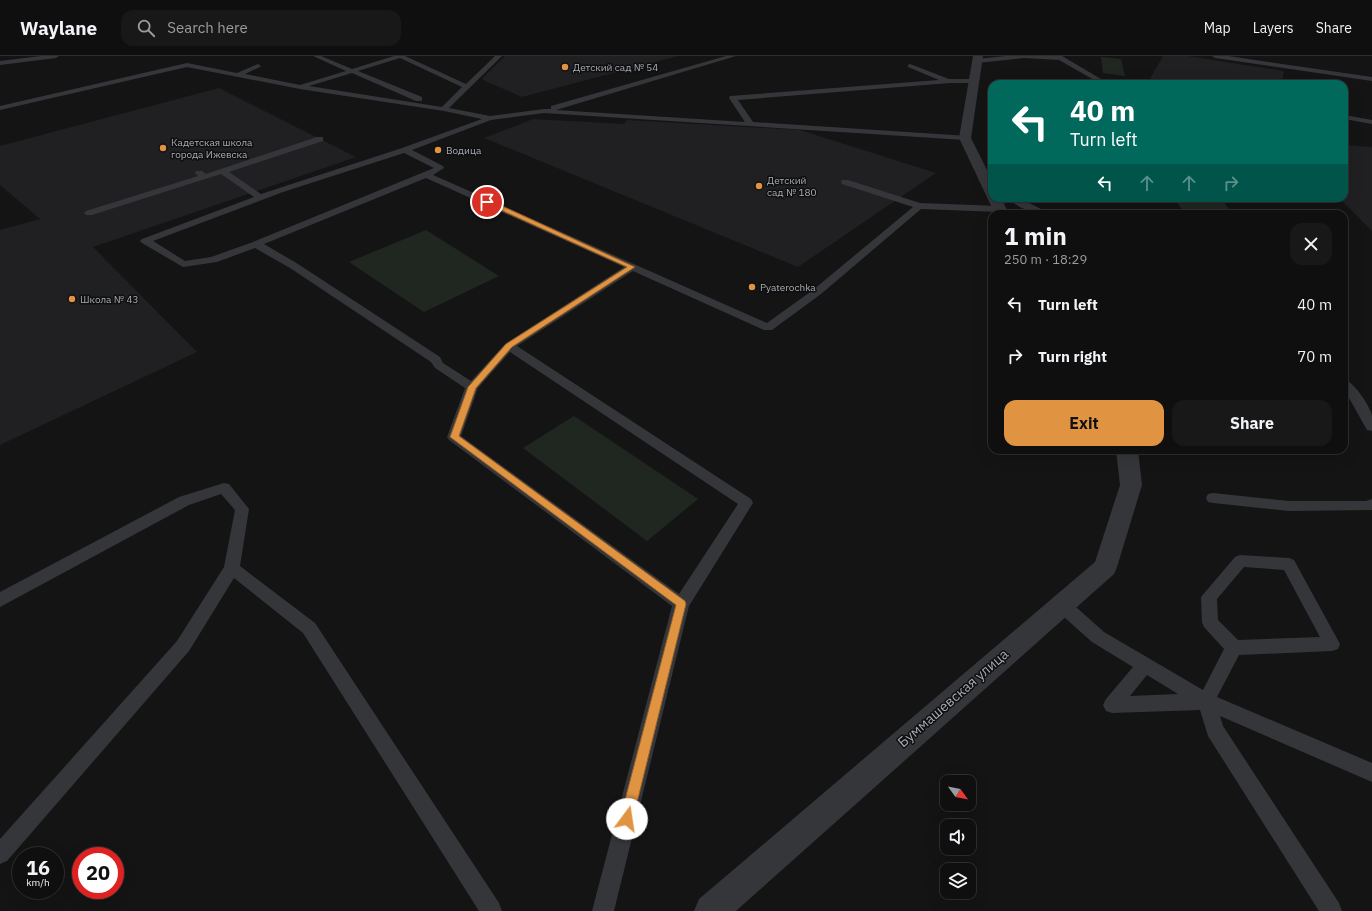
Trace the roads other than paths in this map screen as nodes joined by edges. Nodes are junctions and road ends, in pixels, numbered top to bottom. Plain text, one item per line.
1 (56, 56) edge
2 (316, 56) edge
3 (400, 56) edge
4 (733, 56) edge
5 (1024, 56) edge
6 (1215, 56) edge
7 (1057, 57) edge
8 (494, 58) edge
9 (978, 58) edge
10 (0, 63) edge
11 (258, 66) dead end
12 (910, 66) dead end
13 (351, 70) junction
14 (237, 75) junction
15 (1372, 79) edge
16 (1099, 80) edge
17 (950, 81) junction
18 (974, 81) junction
19 (300, 87) junction
20 (467, 87) junction
21 (0, 108) edge
22 (444, 109) junction
23 (544, 111) junction
24 (490, 118) junction
25 (1348, 118) edge
26 (1372, 122) edge
27 (750, 124) junction
28 (965, 138) junction
29 (320, 139) dead end
30 (405, 150) junction
31 (222, 171) junction
32 (987, 174) edge
33 (426, 175) junction
34 (845, 182) dead end
35 (260, 197) junction
36 (1019, 202) edge
37 (919, 206) junction
38 (998, 207) edge
39 (1035, 210) edge
40 (89, 213) dead end
41 (256, 244) junction
42 (632, 267) junction
43 (509, 346) junction
44 (1348, 386) edge
45 (472, 387) junction
46 (1372, 427) edge
47 (1127, 454) edge
48 (1213, 498) dead end
49 (1372, 504) edge
50 (232, 568) junction
51 (0, 600) edge
52 (681, 604) junction
53 (1061, 604) junction
54 (1234, 648) junction
55 (1146, 665) junction
56 (1206, 701) junction
57 (1372, 773) edge
58 (0, 854) edge
59 (491, 911) edge
60 (604, 911) edge
61 (711, 911) edge
62 (1331, 911) edge

1 - 10 lane
2 - 13 lane
3 - 13 lane
3 - 20 lane
4 - 23 lane
5 - 7 lane
5 - 9 lane
6 - 15 lane
7 - 16 lane
8 - 20 lane
9 - 18 street
11 - 14 lane
12 - 17 lane
13 - 19 lane
13 - 22 lane
14 - 19 lane
14 - 21 lane
17 - 18 lane
17 - 27 lane
18 - 28 street
19 - 22 lane
20 - 22 lane
22 - 24 lane
23 - 24 lane
23 - 27 lane
24 - 30 lane
25 - 26 lane
27 - 28 lane
28 - 32 street
29 - 31 lane
30 - 33 lane
30 - 35 lane
31 - 35 lane
31 - 40 lane
33 - 41 lane
33 - 42 lane
34 - 37 lane
35 - 41 lane
36 - 39 lane
37 - 38 lane
37 - 42 lane
41 - 45 lane
42 - 43 lane
43 - 45 lane
43 - 52 lane
44 - 46 lane
45 - 52 lane
47 - 53 street, Буммашевская улица
48 - 49 lane
50 - 51 lane
50 - 58 lane
50 - 59 lane
52 - 60 lane
53 - 55 lane
53 - 61 street, Буммашевская улица
54 - 54 lane
54 - 56 lane
55 - 56 lane
55 - 56 lane
56 - 57 lane
56 - 62 lane

